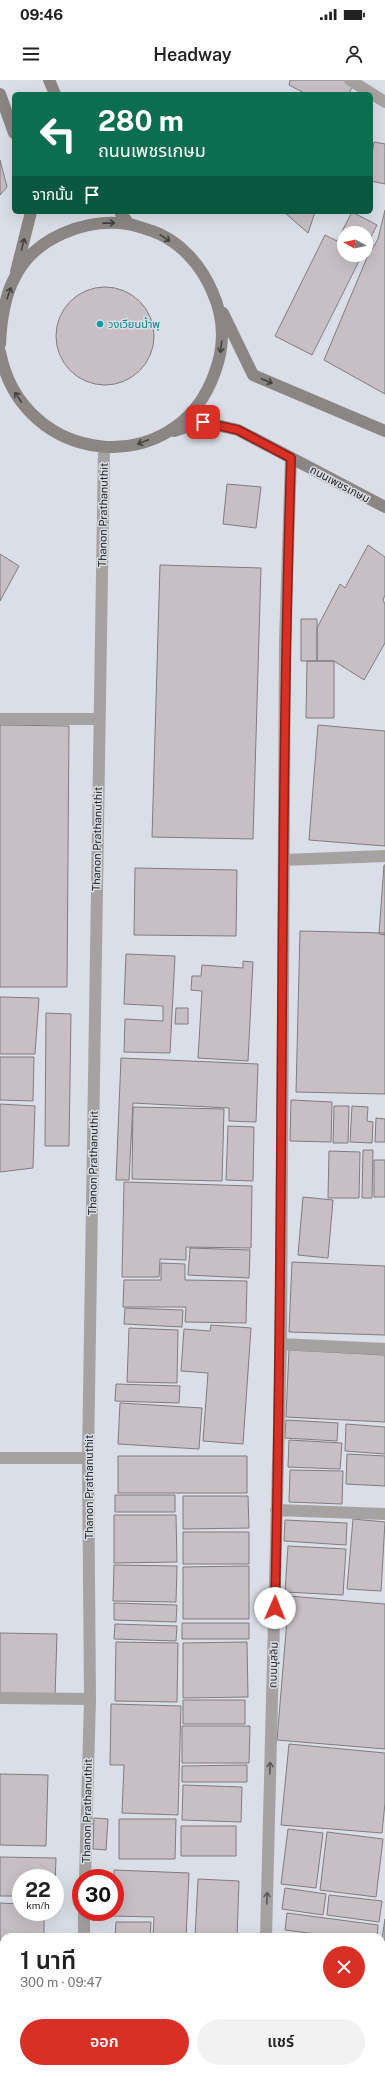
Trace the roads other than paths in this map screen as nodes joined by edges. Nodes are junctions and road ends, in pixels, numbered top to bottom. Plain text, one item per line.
1 (49, 80) edge
2 (350, 80) edge
3 (54, 92) edge
4 (369, 92) edge
5 (0, 94) edge
6 (373, 94) edge
7 (385, 102) edge
8 (12, 127) edge
9 (31, 214) edge
10 (122, 214) edge
11 (129, 224) junction
12 (15, 277) junction
13 (218, 303) junction
14 (0, 344) edge
15 (0, 352) edge
16 (385, 431) edge
17 (162, 435) junction
18 (104, 447) junction
19 (291, 458) junction
20 (385, 507) edge
21 (0, 719) edge
22 (99, 719) junction
23 (385, 856) edge
24 (284, 860) junction
25 (280, 1344) junction
26 (385, 1349) edge
27 (0, 1458) edge
28 (88, 1458) junction
29 (276, 1510) junction
30 (385, 1514) edge
31 (0, 1698) edge
32 (90, 1699) junction
33 (85, 1869) edge
34 (84, 1921) edge
35 (84, 1933) edge
36 (266, 1933) edge

1 - 3 main road
2 - 4 street
5 - 8 main road
6 - 7 street
12 -> 9 main road
10 - 11 main road
12 -> 11 main road
11 -> 13 main road
14 -> 12 main road
13 -> 16 main road
13 -> 17 main road
18 -> 15 main road
17 -> 18 main road
17 - 19 main road, ถนนเพชรเกษม
18 - 22 street, Thanon Prathanuthit
19 - 20 main road, ถนนเพชรเกษม
19 - 24 street, ถนนมุสลิม
21 - 22 street
22 - 28 street, Thanon Prathanuthit
23 - 24 street
24 - 25 street, ถนนมุสลิม
25 - 26 street
25 - 29 street, ถนนมุสลิม
27 - 28 street
28 - 32 street, Thanon Prathanuthit
29 - 30 street
36 -> 29 street, ถนนมุสลิม
31 - 32 street
32 - 33 street, Thanon Prathanuthit
34 - 35 street

